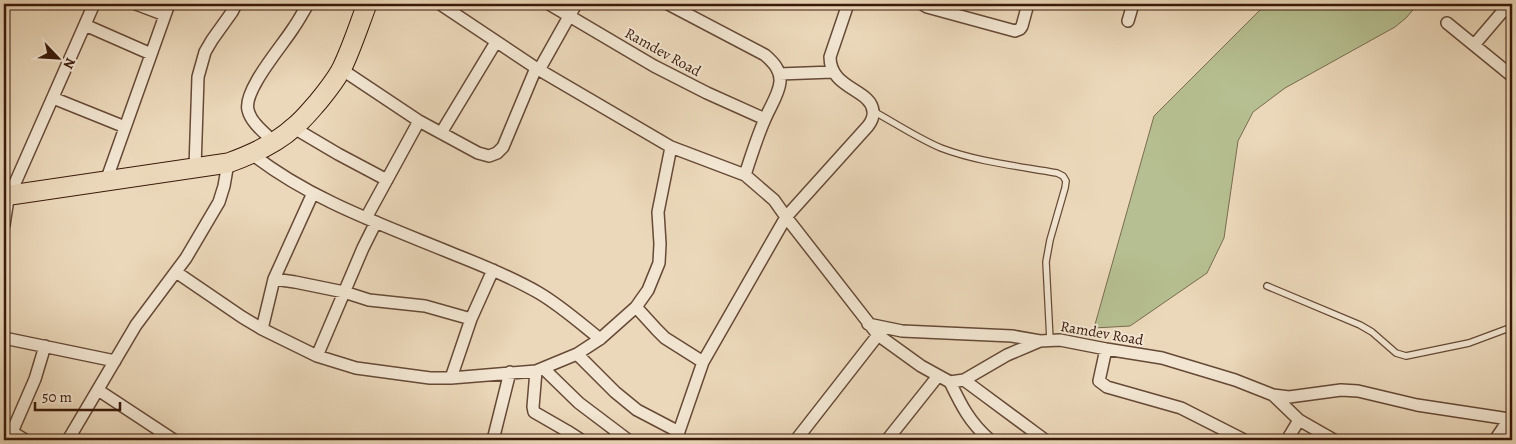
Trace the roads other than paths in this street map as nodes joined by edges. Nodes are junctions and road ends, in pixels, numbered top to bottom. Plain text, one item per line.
1 (94, 4) edge
2 (136, 4) edge
3 (169, 4) edge
4 (236, 4) edge
5 (308, 4) edge
6 (357, 4) edge
7 (367, 4) edge
8 (440, 4) edge
9 (550, 4) edge
10 (576, 4) edge
11 (668, 4) edge
12 (848, 4) edge
13 (922, 4) edge
14 (1028, 4) edge
15 (1133, 4) edge
16 (1509, 4) edge
17 (165, 15) junction
18 (570, 16) junction
19 (1128, 21) dead end
20 (1447, 23) dead end
21 (85, 25) junction
22 (496, 42) junction
23 (1474, 45) junction
24 (151, 54) junction
25 (341, 69) junction
26 (537, 69) junction
27 (833, 72) junction
28 (779, 74) junction
29 (1512, 76) edge
30 (53, 98) junction
31 (874, 111) junction
32 (765, 119) junction
33 (419, 121) junction
34 (125, 127) junction
35 (294, 128) junction
36 (441, 133) junction
37 (264, 145) junction
38 (671, 147) junction
39 (228, 163) junction
40 (195, 168) junction
41 (745, 175) junction
42 (106, 180) junction
43 (387, 180) junction
44 (314, 193) junction
45 (7, 195) edge
46 (786, 217) junction
47 (371, 220) junction
48 (4, 225) edge
49 (493, 270) junction
50 (176, 272) junction
51 (274, 279) junction
52 (1267, 286) dead end
53 (344, 292) junction
54 (636, 307) junction
55 (471, 319) junction
56 (868, 324) junction
57 (1512, 327) edge
58 (262, 329) junction
59 (878, 335) junction
60 (4, 338) edge
61 (600, 339) junction
62 (1045, 340) junction
63 (45, 346) junction
64 (1106, 349) junction
65 (577, 354) junction
66 (318, 356) junction
67 (115, 361) junction
68 (703, 362) junction
69 (540, 370) junction
70 (510, 372) junction
71 (938, 376) junction
72 (451, 378) junction
73 (964, 380) junction
74 (950, 382) junction
75 (98, 390) junction
76 (1273, 395) junction
77 (1511, 416) edge
78 (1299, 420) junction
79 (8, 429) edge
80 (678, 436) edge
81 (74, 438) edge
82 (25, 440) edge
83 (174, 440) edge
84 (492, 440) edge
85 (581, 440) edge
86 (628, 440) edge
87 (796, 440) edge
88 (887, 440) edge
89 (990, 440) edge
90 (1044, 440) edge
91 (1244, 440) edge
92 (1287, 440) edge
93 (1334, 440) edge
94 (1495, 440) edge

1 - 21 street
2 - 17 street
3 - 17 street
4 - 40 street
5 - 37 street
6 - 37 main road
7 - 25 main road
8 - 22 street
9 - 18 street, Ramdev Road
10 - 18 street
11 - 28 street
12 - 27 street
13 - 14 street
15 - 19 street
16 - 23 street
17 - 24 street
18 - 26 street
18 - 32 street, Ramdev Road
20 - 23 street
21 - 24 street
21 - 30 street
22 - 26 street
22 - 36 street
23 - 29 street
24 - 34 street
25 - 33 street
25 - 35 main road
26 - 36 street
26 - 38 street
27 - 28 street
27 - 31 street
28 - 32 street
30 - 34 street
30 - 45 street
31 - 46 street
31 - 62 lane
32 - 41 street
33 - 36 street
33 - 43 street
34 - 42 street
35 - 37 main road
35 - 43 street
37 - 39 main road
37 - 44 street
38 - 41 street
38 - 54 street
39 - 40 main road
39 - 50 street
40 - 42 main road
41 - 46 street
42 - 45 main road
43 - 47 street
44 - 47 street
44 - 51 street
45 - 48 street
46 - 56 street
46 - 68 street
47 - 49 street
47 - 53 street
49 - 55 street
49 - 61 street
50 - 58 street
50 - 67 street
51 - 53 street
51 - 58 street
52 - 57 lane
53 - 55 street
53 - 66 street
54 - 61 street
54 - 68 street
55 - 72 street
56 - 59 street
56 - 62 street
58 - 66 street
59 - 71 street
59 - 87 street
60 - 63 street
61 - 65 street
62 - 64 street, Ramdev Road
62 - 73 street, Ramdev Road
63 - 67 street
63 - 79 street
64 - 76 street, Ramdev Road
64 - 91 street
65 - 69 street
65 - 80 street
66 - 72 street
67 - 75 street
68 - 80 street
69 - 70 street
69 - 85 street
69 - 86 street
70 - 72 street
70 - 84 street
71 - 74 street
71 - 88 street
73 - 74 street, Ramdev Road
73 - 90 street
74 - 89 street
75 - 81 street
75 - 83 street
76 - 77 street, Ramdev Road
76 - 78 street
77 - 94 street
78 - 92 street
78 - 93 street
79 - 82 street

